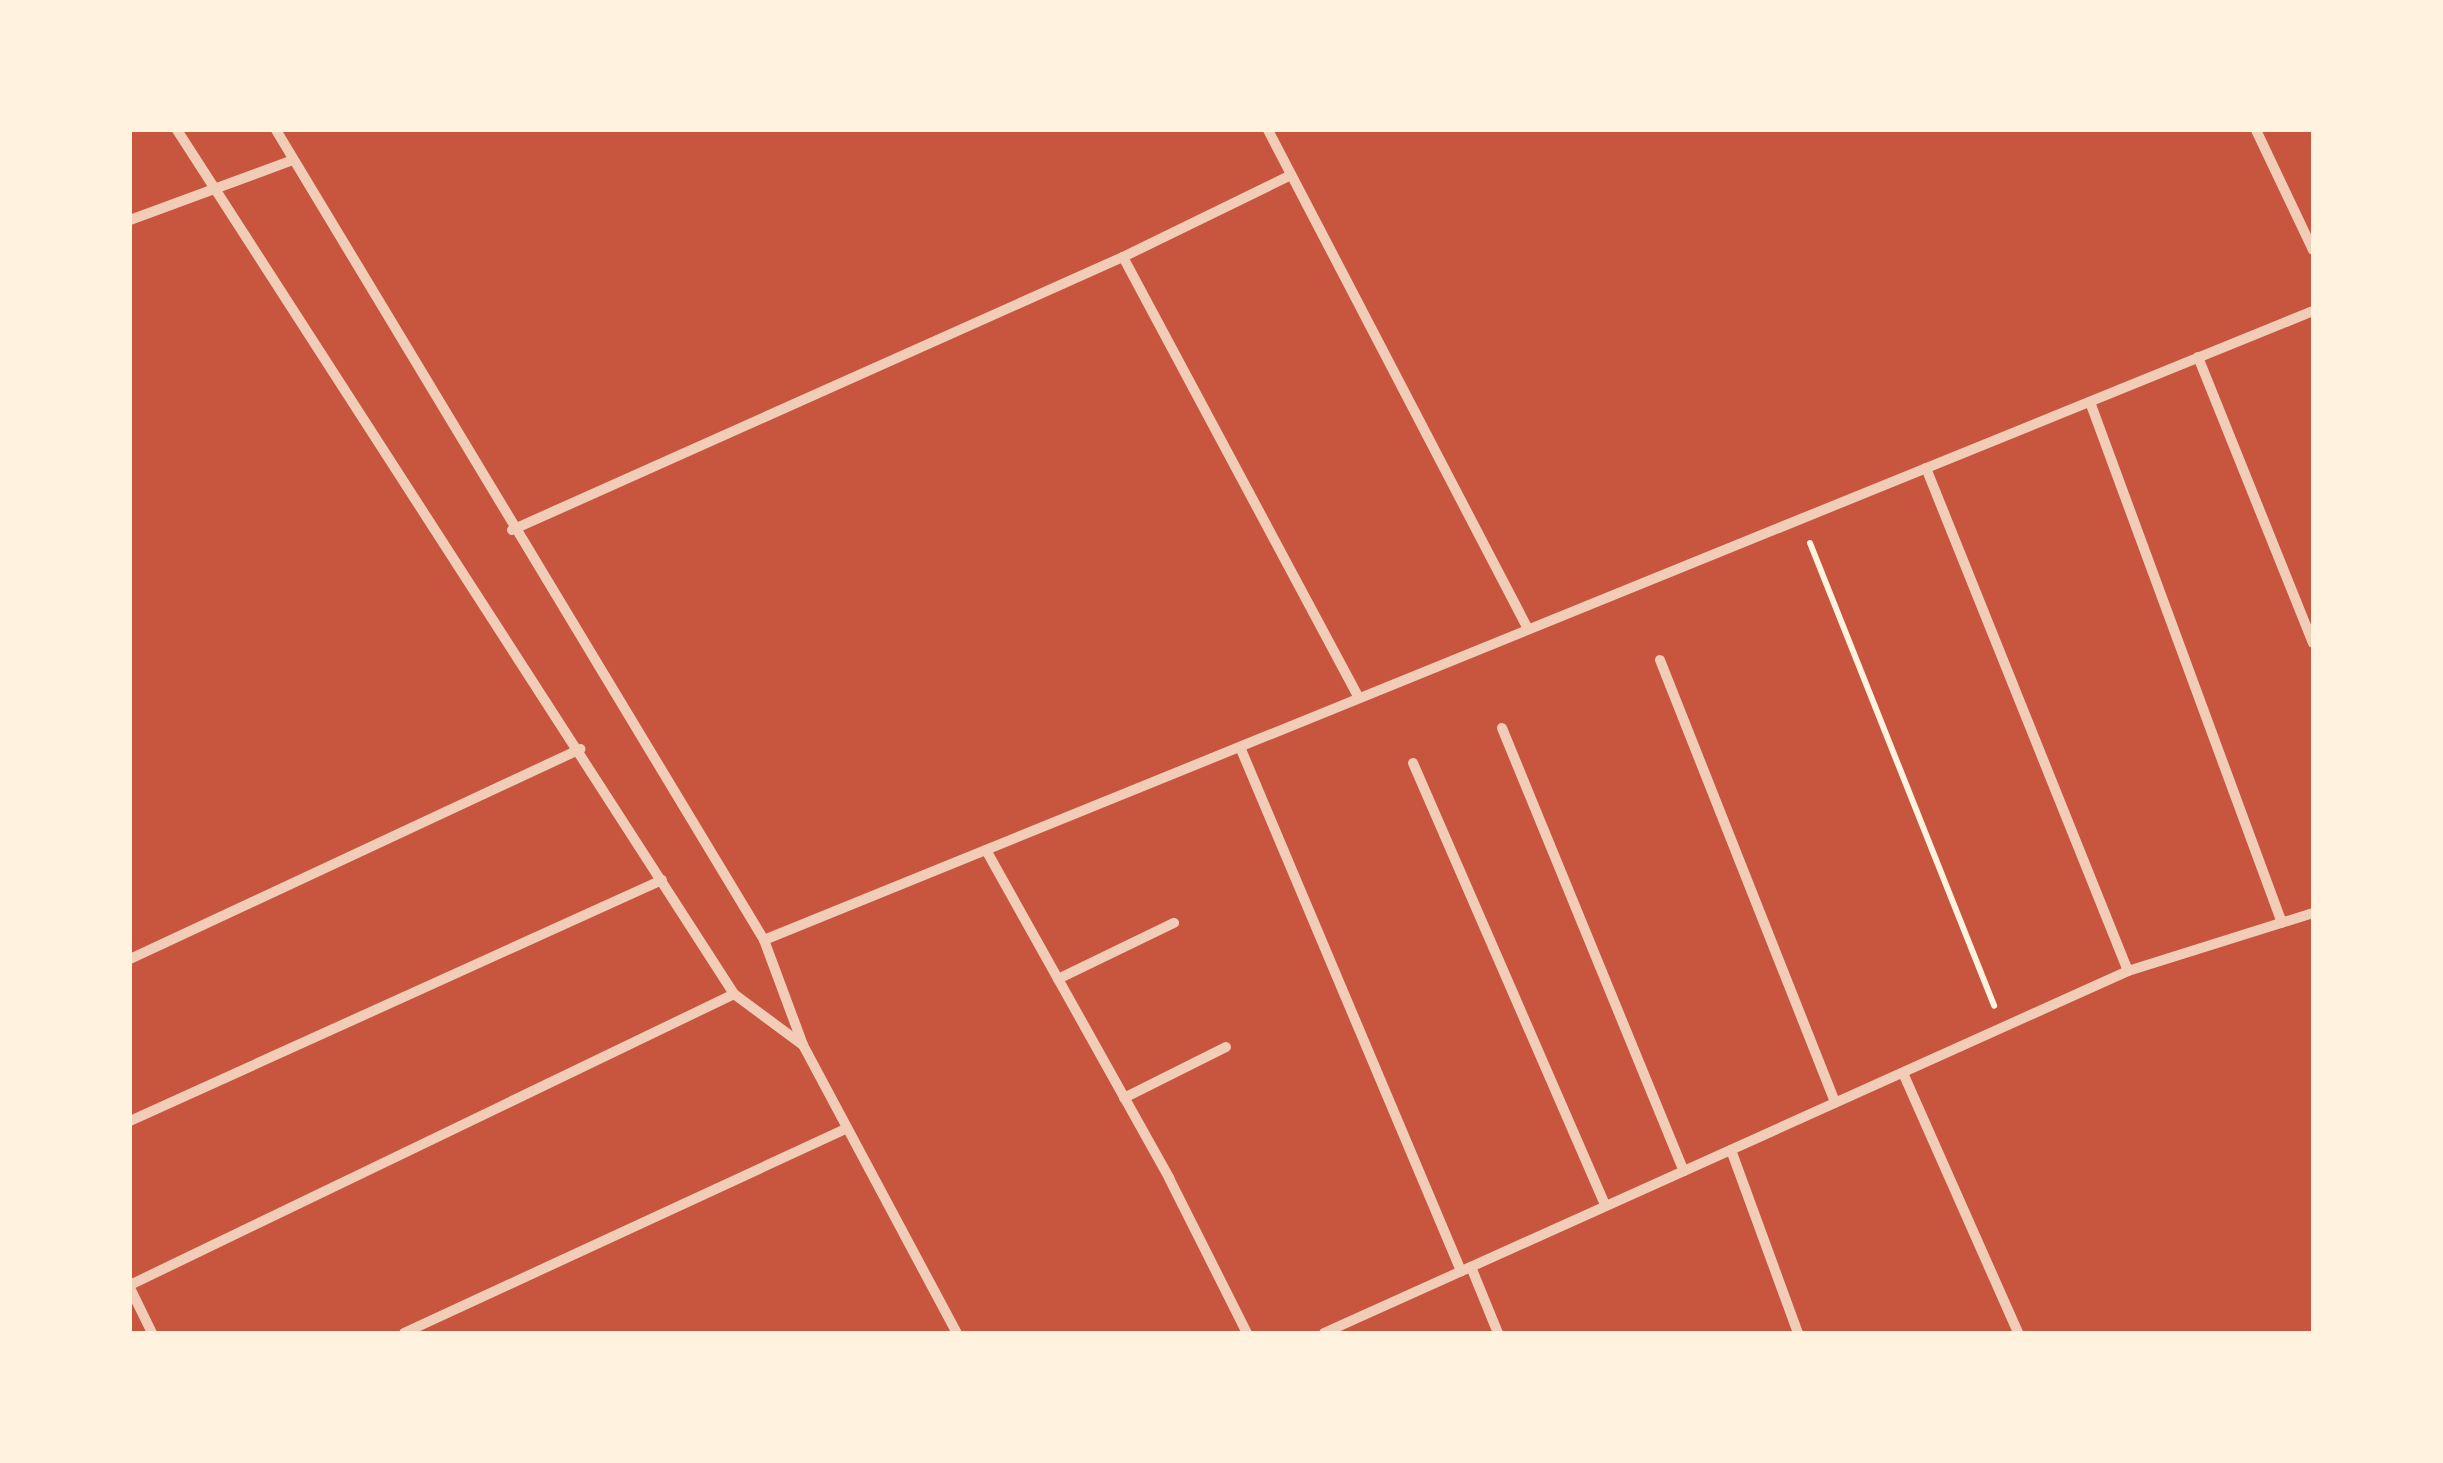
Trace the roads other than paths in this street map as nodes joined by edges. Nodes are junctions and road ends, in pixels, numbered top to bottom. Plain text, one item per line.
1 (177, 130) edge
2 (276, 130) edge
3 (1268, 130) edge
4 (2256, 130) edge
5 (293, 160) junction
6 (1292, 175) junction
7 (218, 192) junction
8 (130, 220) edge
9 (2313, 250) edge
10 (1123, 257) junction
11 (2313, 311) edge
12 (2198, 358) junction
13 (2090, 402) junction
14 (1926, 468) junction
15 (512, 530) junction
16 (1528, 630) junction
17 (2313, 643) edge
18 (1660, 660) dead end
19 (1360, 698) junction
20 (1502, 728) dead end
21 (1240, 747) junction
22 (582, 749) junction
23 (1413, 763) dead end
24 (986, 850) junction
25 (662, 880) junction
26 (2313, 913) edge
27 (2282, 923) junction
28 (1174, 924) dead end
29 (764, 940) junction
30 (130, 959) edge
31 (2128, 971) junction
32 (1058, 979) junction
33 (734, 994) junction
34 (803, 1045) junction
35 (1226, 1048) dead end
36 (1903, 1073) junction
37 (1124, 1098) junction
38 (1835, 1103) junction
39 (130, 1120) edge
40 (847, 1128) junction
41 (1731, 1150) junction
42 (1684, 1171) junction
43 (1606, 1206) junction
44 (1466, 1269) junction
45 (130, 1286) edge
46 (152, 1333) edge
47 (404, 1333) edge
48 (957, 1333) edge
49 (1246, 1333) edge
50 (1324, 1333) edge
51 (1498, 1333) edge
52 (1798, 1333) edge
53 (2018, 1333) edge

1 - 7 street
2 - 5 street
3 - 6 street
4 - 9 street
5 - 7 street
5 - 15 street
6 - 10 street
6 - 16 street
7 - 8 street
7 - 22 street
10 - 15 street
10 - 19 street
11 - 12 street
12 - 13 street
12 - 17 street
13 - 14 street
13 - 27 street
14 - 16 street
14 - 31 street
15 - 29 street
16 - 19 street
18 - 38 street
19 - 21 street
20 - 42 street
21 - 24 street
21 - 44 street
22 - 25 street
22 - 30 street
23 - 43 street
24 - 29 street
24 - 32 street
25 - 33 street
25 - 39 street
26 - 27 street
27 - 31 street
28 - 32 street
29 - 34 street
31 - 36 street
32 - 37 street
33 - 34 street
33 - 45 street
34 - 40 street
35 - 37 street
36 - 38 street
36 - 53 street
37 - 49 street
38 - 41 street
40 - 47 street
40 - 48 street
41 - 42 street
41 - 52 street
42 - 43 street
43 - 44 street
44 - 50 street
44 - 51 street
45 - 46 street

